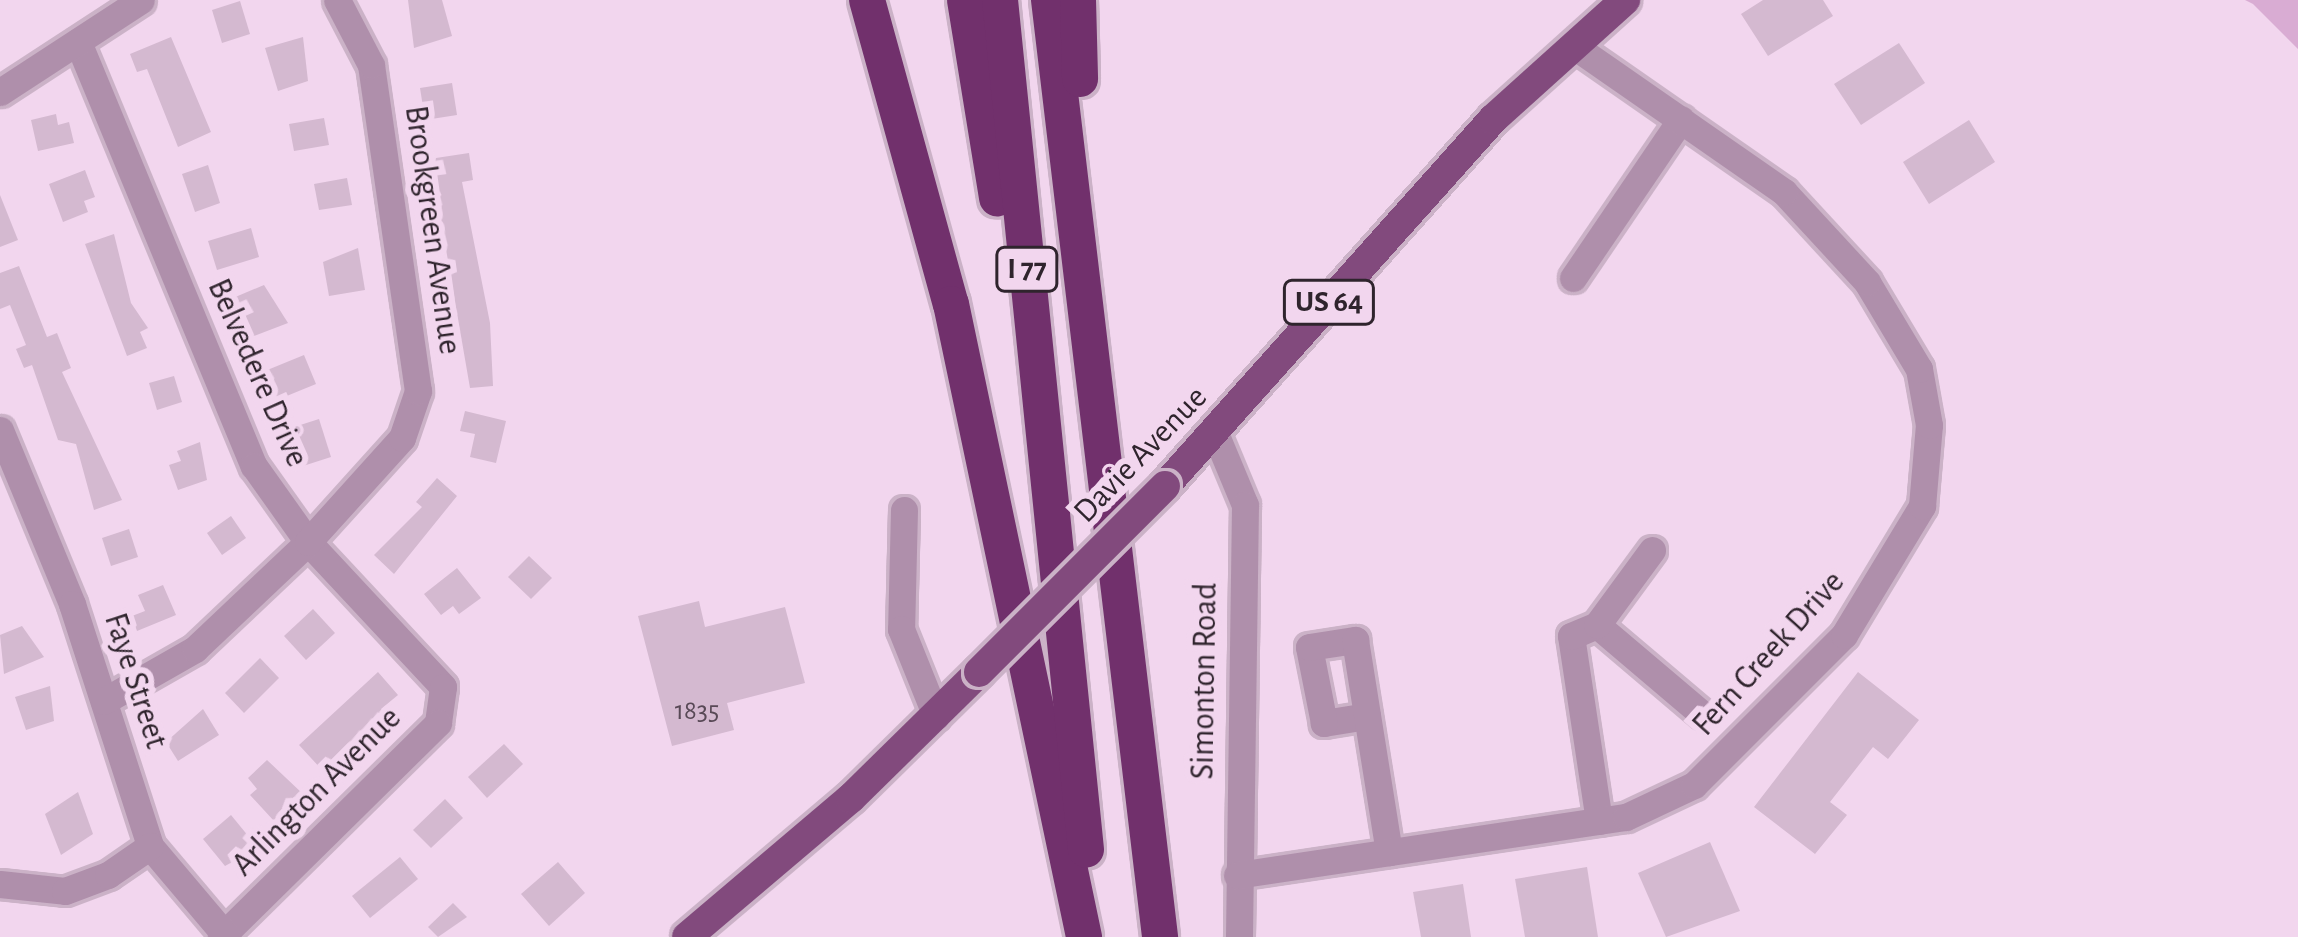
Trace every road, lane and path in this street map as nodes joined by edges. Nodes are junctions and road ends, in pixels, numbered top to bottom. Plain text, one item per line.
1 (141, 0) edge
2 (337, 0) edge
3 (867, 0) edge
4 (965, 0) edge
5 (1000, 0) edge
6 (1049, 0) edge
7 (1078, 0) edge
8 (1625, 0) edge
9 (79, 42) junction
10 (1574, 46) junction
11 (0, 92) edge
12 (1681, 119) junction
13 (1573, 278) dead end
14 (1085, 292) junction
15 (0, 430) edge
16 (1215, 433) junction
17 (904, 510) dead end
18 (1053, 537) junction
19 (308, 542) junction
20 (1652, 550) dead end
21 (1597, 626) junction
22 (443, 688) joint
23 (104, 701) junction
24 (1703, 715) dead end
25 (936, 716) junction
26 (1367, 716) dead end
27 (1599, 821) junction
28 (150, 846) junction
29 (1389, 852) junction
30 (1238, 875) junction
31 (0, 884) edge
32 (693, 935) edge
33 (224, 936) edge
34 (1084, 937) edge
35 (1095, 937) edge
36 (1160, 937) edge
37 (1239, 937) edge

1 - 9 street
2 - 19 street, Brookgreen Avenue
3 - 34 highway
4 - 18 highway
5 - 18 highway, I 77
6 - 14 highway, I 77
7 - 14 highway
8 - 10 main road, Davie Avenue / US 64
9 - 11 street
9 - 19 street, Belvedere Drive
10 - 12 street, Fern Creek Drive
10 - 16 main road, Davie Avenue / US 64
12 - 13 street
12 - 27 street, Fern Creek Drive
14 - 36 highway, I 77
15 - 23 street, Faye Street
16 - 25 main road, Davie Avenue / US 64, bridge
16 - 30 street, Simonton Road
17 - 25 street
18 - 35 highway, I 77
19 - 22 street, Belvedere Drive
19 - 23 street, Brookgreen Avenue
20 - 21 street
21 - 24 street
21 - 27 street
22 - 33 street, Arlington Avenue
23 - 28 street, Faye Street
25 - 32 main road, Davie Avenue / US 64
26 - 29 street
27 - 29 street, Fern Creek Drive
28 - 31 street
28 - 33 street, Faye Street
29 - 30 street, Fern Creek Drive
30 - 37 street, Simonton Road

